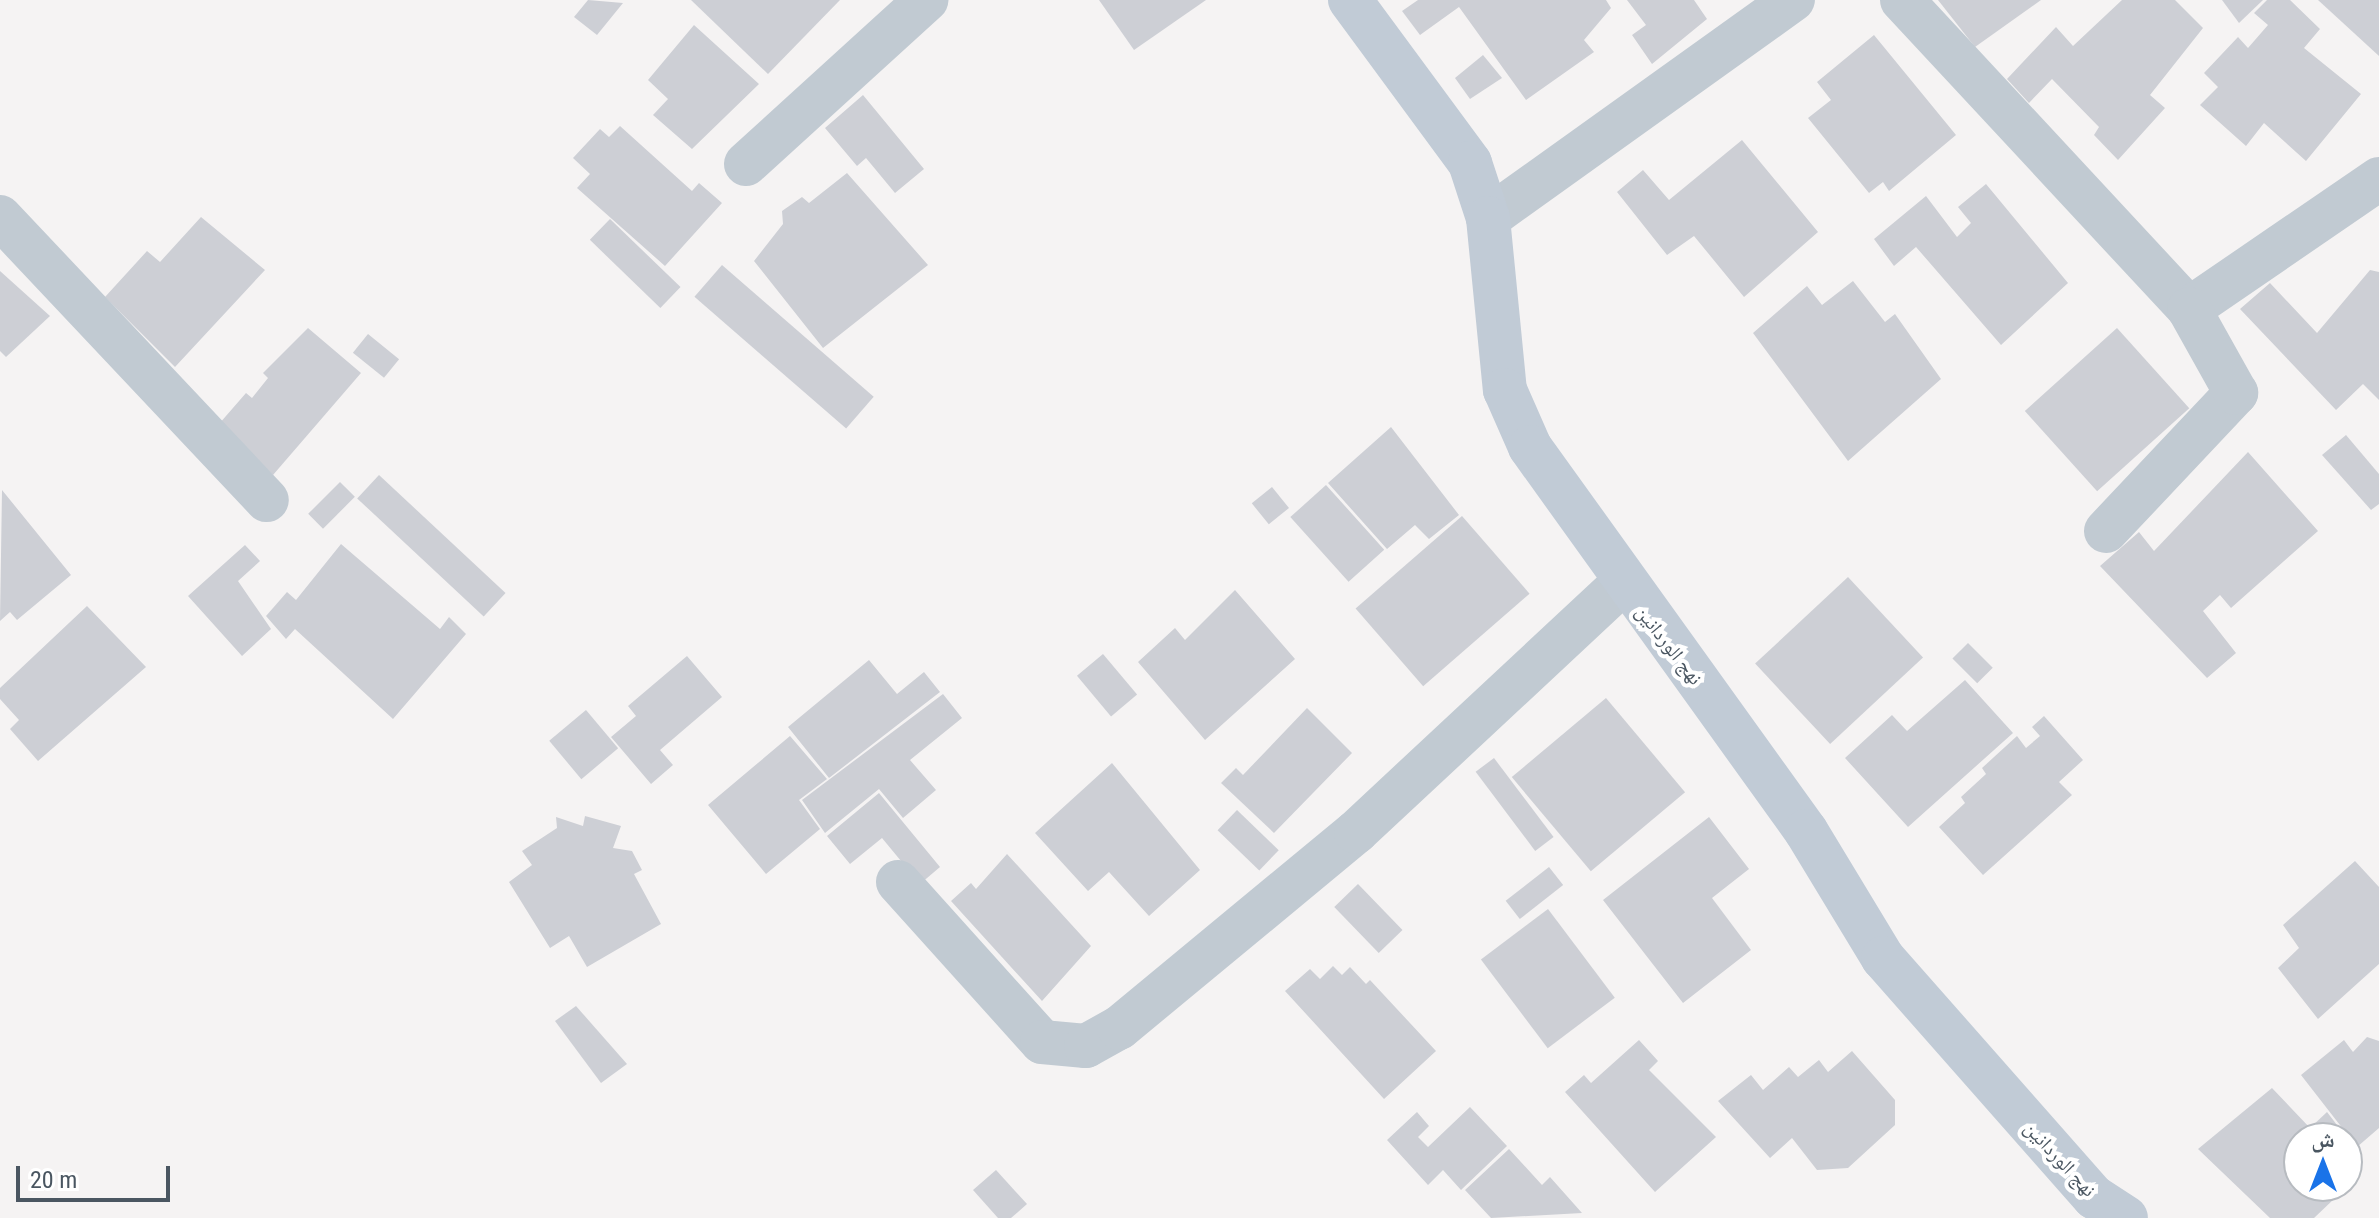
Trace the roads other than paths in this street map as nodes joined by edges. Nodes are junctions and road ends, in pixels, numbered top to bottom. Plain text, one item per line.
1 (926, 0) edge
2 (1350, 0) edge
3 (1793, 0) edge
4 (1902, 0) edge
5 (746, 164) dead end
6 (2379, 179) edge
7 (0, 217) edge
8 (1488, 218) junction
9 (2189, 309) junction
10 (267, 500) dead end
11 (2106, 531) dead end
12 (1622, 584) junction
13 (898, 882) dead end
14 (2126, 1218) edge

1 - 5 street
2 - 8 street, نهج الوردانين
3 - 8 street
4 - 9 street
6 - 9 street
7 - 10 street
8 - 12 street, نهج الوردانين
9 - 11 street
12 - 13 street
12 - 14 street, نهج الوردانين

